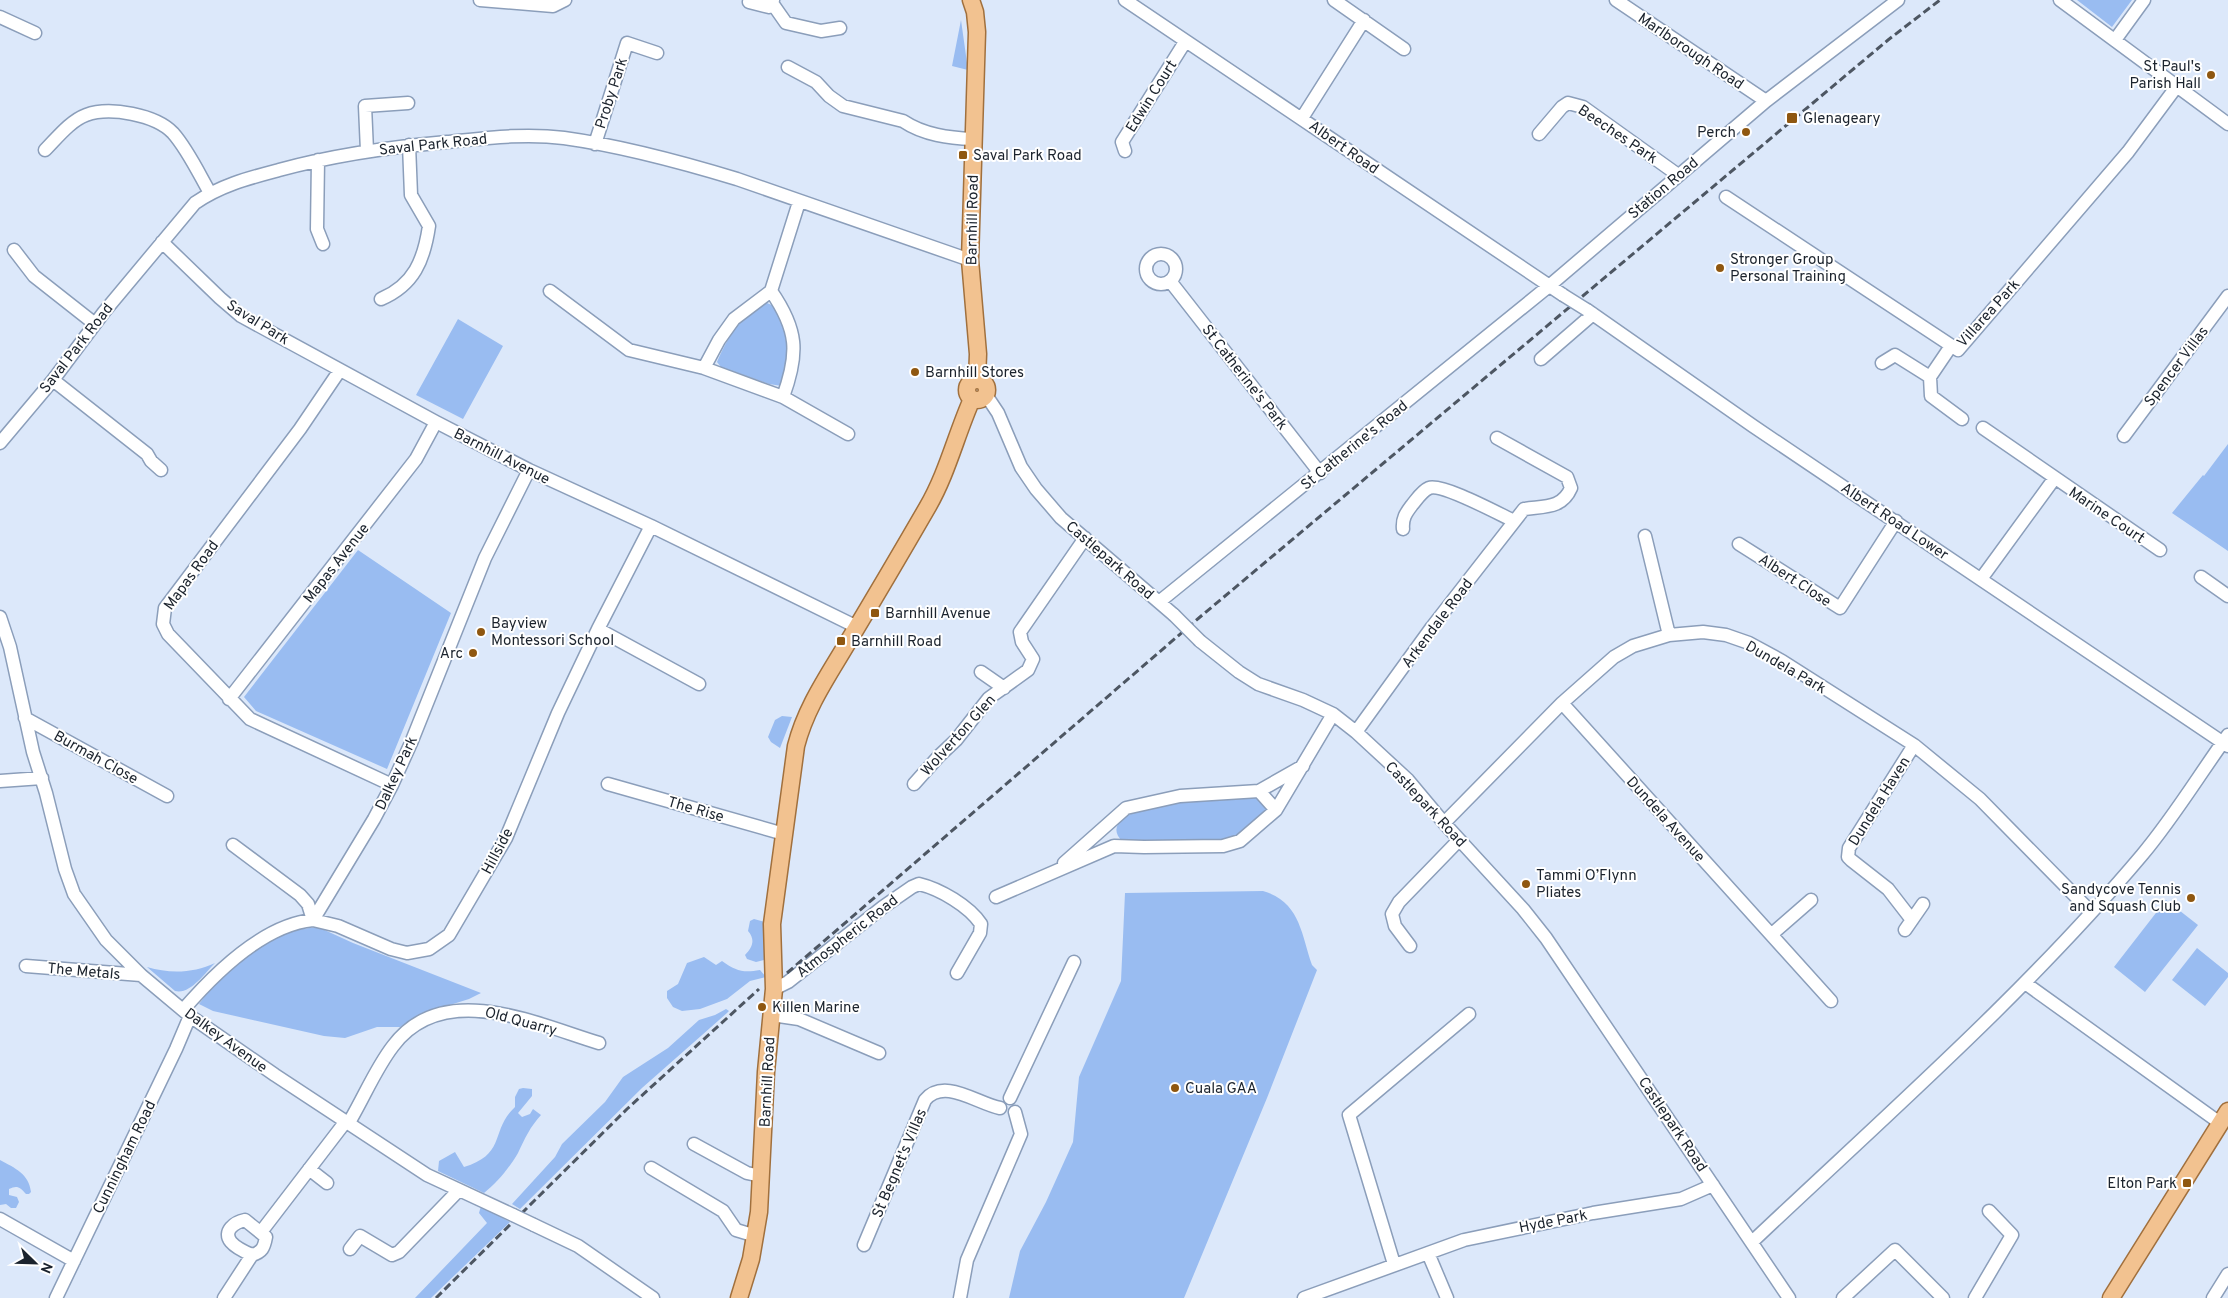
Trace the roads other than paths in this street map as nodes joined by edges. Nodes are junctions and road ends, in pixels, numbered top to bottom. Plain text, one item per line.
1 (480, 0) edge
2 (565, 0) edge
3 (971, 0) edge
4 (1125, 0) edge
5 (1334, 0) edge
6 (1616, 0) edge
7 (1898, 0) edge
8 (2060, 0) edge
9 (2144, 0) edge
10 (749, 2) dead end
11 (773, 2) edge
12 (0, 17) edge
13 (1364, 20) junction
14 (840, 28) dead end
15 (35, 33) dead end
16 (2115, 40) junction
17 (1185, 42) junction
18 (1404, 49) dead end
19 (657, 52) dead end
20 (788, 68) dead end
21 (2177, 86) junction
22 (1766, 101) junction
23 (408, 103) dead end
24 (1302, 118) junction
25 (2228, 124) edge
26 (1539, 134) dead end
27 (973, 138) junction
28 (595, 144) junction
29 (409, 145) junction
30 (45, 150) dead end
31 (367, 151) junction
32 (1125, 152) dead end
33 (318, 160) junction
34 (1678, 175) junction
35 (210, 193) junction
36 (1726, 197) dead end
37 (799, 202) junction
38 (162, 242) junction
39 (323, 244) dead end
40 (14, 250) dead end
41 (970, 260) junction
42 (1170, 281) dead end
43 (1549, 286) junction
44 (550, 291) dead end
45 (771, 291) junction
46 (1563, 295) joint
47 (2228, 296) edge
48 (381, 299) dead end
49 (1590, 312) junction
50 (95, 324) junction
51 (1951, 346) junction
52 (1541, 359) dead end
53 (1882, 362) dead end
54 (704, 368) junction
55 (340, 370) junction
56 (1930, 377) junction
57 (53, 380) junction
58 (783, 397) junction
59 (979, 397) junction
60 (1962, 418) dead end
61 (436, 422) junction
62 (1983, 428) dead end
63 (848, 434) dead end
64 (2124, 436) dead end
65 (1497, 438) dead end
66 (0, 443) edge
67 (162, 470) dead end
68 (529, 470) junction
69 (1320, 473) junction
70 (2054, 479) junction
71 (1517, 517) junction
72 (1896, 522) junction
73 (651, 526) junction
74 (1403, 529) dead end
75 (1645, 536) dead end
76 (1085, 538) junction
77 (1739, 544) dead end
78 (2160, 550) dead end
79 (2201, 577) dead end
80 (1981, 579) junction
81 (2228, 596) edge
82 (1159, 602) junction
83 (0, 617) edge
84 (857, 627) junction
85 (598, 629) junction
86 (1669, 635) junction
87 (981, 672) dead end
88 (699, 684) dead end
89 (1004, 688) junction
90 (229, 699) junction
91 (1562, 703) junction
92 (1333, 714) junction
93 (25, 718) junction
94 (1356, 732) junction
95 (2226, 741) edge
96 (1914, 745) junction
97 (1304, 765) junction
98 (42, 778) junction
99 (0, 781) edge
100 (608, 784) dead end
101 (914, 784) dead end
102 (392, 785) junction
103 (1259, 791) junction
104 (167, 796) dead end
105 (1276, 810) junction
106 (1444, 823) junction
107 (1102, 829) junction
108 (784, 834) junction
109 (1459, 840) junction
110 (233, 845) dead end
111 (1114, 846) junction
112 (1056, 869) junction
113 (996, 896) dead end
114 (1811, 900) dead end
115 (1923, 904) dead end
116 (2091, 912) junction
117 (313, 920) junction
118 (1772, 934) junction
119 (1410, 946) dead end
120 (1074, 962) dead end
121 (26, 966) dead end
122 (956, 973) dead end
123 (141, 975) junction
124 (2025, 983) junction
125 (774, 989) junction
126 (1831, 1002) dead end
127 (187, 1013) junction
128 (1469, 1014) dead end
129 (772, 1015) junction
130 (599, 1043) dead end
131 (879, 1052) dead end
132 (1010, 1098) junction
133 (1000, 1108) junction
134 (1015, 1112) junction
135 (347, 1122) junction
136 (2225, 1122) edge
137 (694, 1144) dead end
138 (651, 1168) dead end
139 (309, 1169) junction
140 (762, 1176) junction
141 (327, 1183) dead end
142 (1713, 1185) junction
143 (459, 1190) junction
144 (1989, 1211) dead end
145 (0, 1219) edge
146 (261, 1232) junction
147 (756, 1236) junction
148 (1752, 1242) junction
149 (864, 1245) dead end
150 (350, 1249) dead end
151 (1428, 1253) junction
152 (252, 1255) junction
153 (74, 1261) junction
154 (1394, 1264) junction
155 (2228, 1274) edge
156 (1320, 1296) edge
157 (56, 1298) edge
158 (224, 1298) edge
159 (653, 1298) edge
160 (739, 1298) edge
161 (960, 1298) edge
162 (1304, 1298) edge
163 (1447, 1298) edge
164 (1789, 1298) edge
165 (1843, 1298) edge
166 (1943, 1298) edge
167 (1974, 1298) edge
168 (2111, 1298) edge
169 (2213, 1298) edge

1 - 2 street
3 - 27 main road, Barnhill Road
4 - 17 street, Albert Road
5 - 13 street
6 - 22 street, Marlborough Road
7 - 22 street, Station Road
8 - 16 street
9 - 16 street
10 - 11 street
11 - 14 street
12 - 15 street
13 - 18 street
13 - 24 street
16 - 21 street
17 - 24 street, Albert Road
17 - 32 street, Edwin Court
19 - 28 street, Proby Park
20 - 27 street
21 - 25 street
21 - 51 street, Villarea Park
22 - 34 street, Station Road
23 - 31 street
24 - 43 street, Albert Road
26 - 34 street, Beeches Park
27 - 41 main road, Barnhill Road
28 - 29 street, Saval Park Road
28 - 37 street, Saval Park Road
29 - 31 street, Saval Park Road
29 - 48 street
30 - 35 street
31 - 33 street, Saval Park Road
33 - 35 street, Saval Park Road
33 - 39 street
34 - 43 street, Station Road
35 - 38 street, Saval Park Road
36 - 51 street, Villarea Park
37 - 41 street, Saval Park Road
37 - 45 street
38 - 50 street, Saval Park Road
38 - 55 street, Saval Park
40 - 50 street
41 - 59 main road, Barnhill Road
42 - 69 street, St Catherine's Park
43 - 46 street, Albert Road
43 - 69 street, St Catherine's Road
44 - 54 street
45 - 54 street
45 - 58 street
46 - 49 street, Albert Road Lower, bridge
47 - 64 street, Spencer Villas
49 - 52 street
49 - 72 street, Albert Road Lower
50 - 57 street, Saval Park Road
51 - 56 street
53 - 56 street
54 - 58 street
55 - 61 street, Barnhill Avenue
55 - 90 street, Mapas Road
56 - 60 street
57 - 66 street, Saval Park Road
57 - 67 street
58 - 63 street
59 - 76 street, Castlepark Road
59 - 84 main road, Barnhill Road
61 - 68 street, Barnhill Avenue
61 - 90 street, Mapas Avenue
62 - 70 street, Marine Court
65 - 71 street
68 - 73 street, Barnhill Avenue
68 - 102 street, Dalkey Park
69 - 82 street, St Catherine's Road
70 - 78 street, Marine Court
70 - 80 street, Marine Court
71 - 74 street
71 - 94 street, Arkendale Road
72 - 77 street, Albert Close
72 - 80 street, Albert Road Lower
73 - 84 street, Barnhill Avenue
73 - 85 street, Hillside
75 - 86 street
76 - 82 street, Castlepark Road
76 - 89 street, Wolverton Glen
79 - 81 street
80 - 95 street, Albert Road Lower
82 - 92 street, Castlepark Road, bridge
83 - 93 street, Dalkey Avenue
84 - 108 main road, Barnhill Road
85 - 88 street
85 - 117 street, Hillside
86 - 91 street, Dundela Park
86 - 96 street, Dundela Park
87 - 89 street, Wolverton Glen
89 - 101 street, Wolverton Glen
90 - 102 street, Mapas Road
91 - 106 street, Dundela Park
91 - 118 street, Dundela Avenue
92 - 94 street, Castlepark Road
92 - 97 street
93 - 98 street, Dalkey Avenue
93 - 104 street, Burmah Close
94 - 106 street, Castlepark Road
95 - 116 street
96 - 115 street, Dundela Haven
96 - 116 street, Dundela Park
97 - 103 street
97 - 105 street
98 - 99 street
98 - 123 street, Dalkey Avenue
100 - 108 street, The Rise
102 - 117 street, Dalkey Park
103 - 105 street
103 - 107 street
105 - 111 street
106 - 109 street, Castlepark Road
107 - 111 street
107 - 112 street
108 - 125 main road, Barnhill Road
109 - 119 street
109 - 142 street, Castlepark Road
110 - 117 street
111 - 112 street
112 - 113 street
114 - 118 street
116 - 124 street
117 - 127 street
118 - 126 street, Dundela Avenue
120 - 132 street
121 - 123 street, The Metals
122 - 125 street, Atmospheric Road
123 - 127 street, Dalkey Avenue
124 - 136 street
124 - 148 street
125 - 129 main road, Barnhill Road
127 - 135 street, Dalkey Avenue
127 - 153 street, Cunningham Road
128 - 154 street
129 - 131 street
129 - 140 main road, Barnhill Road
130 - 135 street, Old Quarry
132 - 133 street
132 - 134 street
133 - 134 street, St Begnet's Villas
133 - 149 street, St Begnet's Villas
134 - 161 street
135 - 139 street, Old Quarry
135 - 143 street, Dalkey Avenue
136 - 168 main road
137 - 140 street
138 - 147 street
139 - 141 street
139 - 146 street, Old Quarry
140 - 147 main road, Barnhill Road
142 - 148 street, Castlepark Road
142 - 151 street, Hyde Park
143 - 150 street
143 - 159 street, Dalkey Avenue, bridge
144 - 167 street
145 - 153 street
146 - 152 street
146 - 152 street
147 - 160 main road, Barnhill Road
148 - 164 street, Castlepark Road
151 - 154 street, Hyde Park
151 - 163 street
152 - 158 street
153 - 157 street, Cunningham Road
154 - 156 street, Hyde Park
155 - 169 street
156 - 162 street, Hyde Park
165 - 166 street

